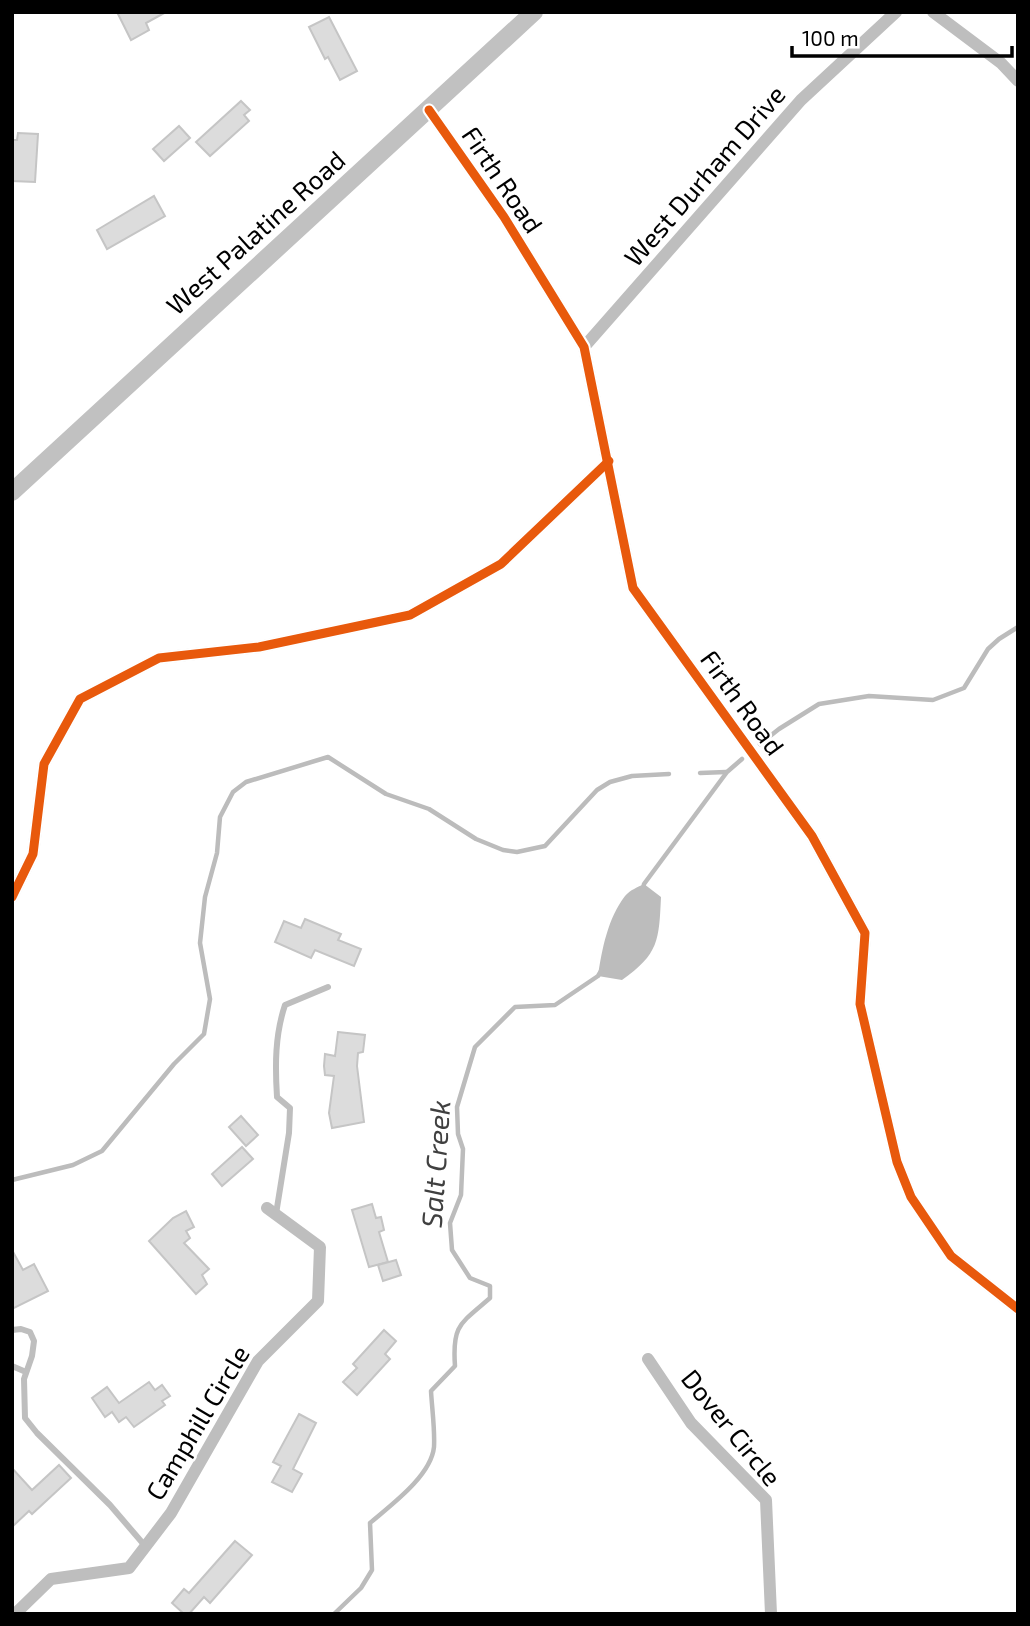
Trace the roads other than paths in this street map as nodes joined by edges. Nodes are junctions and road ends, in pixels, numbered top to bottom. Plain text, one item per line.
1 (534, 12) edge
2 (896, 12) edge
3 (933, 12) edge
4 (1018, 81) edge
5 (429, 110) junction
6 (584, 347) junction
7 (609, 461) junction
8 (12, 492) edge
9 (12, 897) edge
10 (328, 987) dead end
11 (272, 1211) joint
12 (1018, 1309) edge
13 (12, 1329) edge
14 (648, 1359) dead end
15 (12, 1366) edge
16 (26, 1372) junction
17 (146, 1547) junction
18 (15, 1614) edge
19 (771, 1614) edge

1 - 5 main road, West Palatine Road
2 - 6 street, West Durham Drive
3 - 4 street
5 - 6 street, Firth Road
5 - 8 main road, West Palatine Road
6 - 7 street, Firth Road
7 - 9 street
7 - 12 street, Firth Road
10 - 11 lane
11 - 17 street, Camphill Circle
13 - 16 lane
14 - 19 street, Dover Circle
15 - 16 lane
16 - 17 lane
17 - 18 street, Camphill Circle

